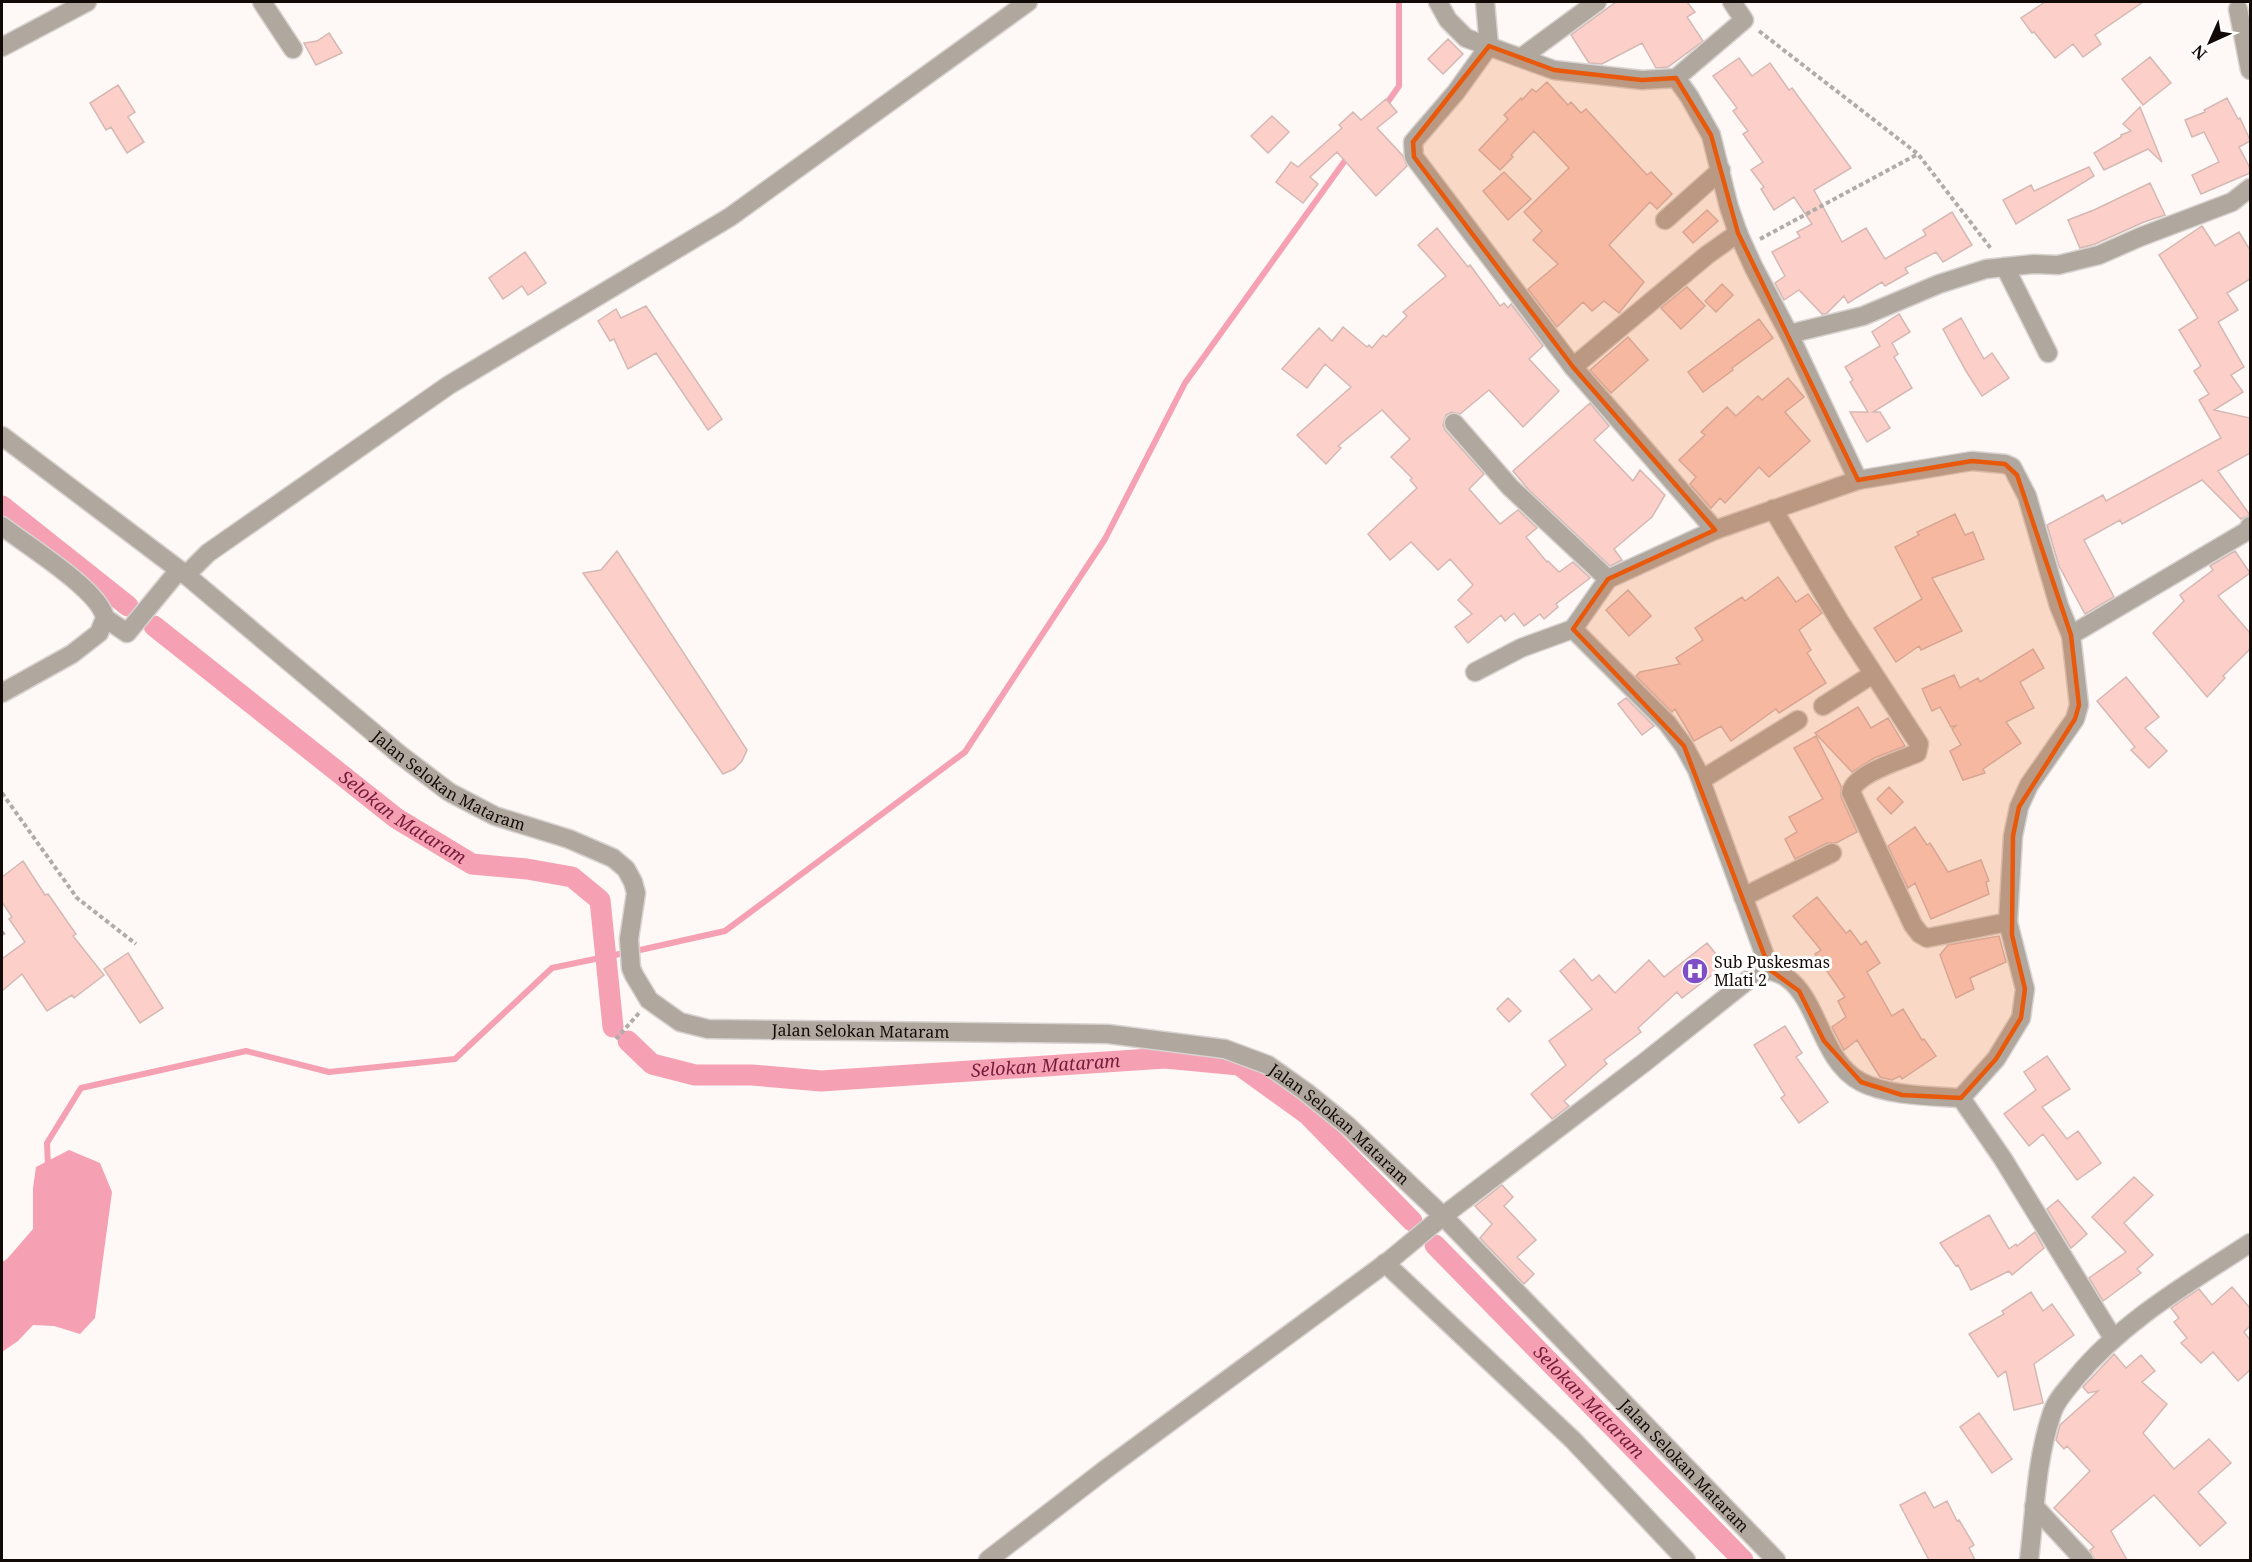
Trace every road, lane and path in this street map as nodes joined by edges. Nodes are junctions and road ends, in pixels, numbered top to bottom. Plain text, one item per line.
1 (87, 2) edge
2 (262, 2) edge
3 (1028, 2) edge
4 (1438, 2) edge
5 (1485, 2) edge
6 (1598, 2) edge
7 (1732, 2) edge
8 (2238, 5) edge
9 (1744, 20) junction
10 (1489, 46) junction
11 (2, 47) edge
12 (293, 49) dead end
13 (1522, 57) junction
14 (2250, 70) edge
15 (1676, 78) junction
16 (1918, 154) junction
17 (1721, 170) junction
18 (2250, 188) edge
19 (1665, 220) dead end
20 (1741, 240) junction
21 (2005, 267) junction
22 (1790, 334) junction
23 (2048, 353) dead end
24 (1573, 367) junction
25 (1454, 423) dead end
26 (2, 436) edge
27 (1858, 480) junction
28 (1773, 509) junction
29 (2, 526) edge
30 (2250, 526) edge
31 (1715, 530) junction
32 (182, 573) junction
33 (1608, 579) junction
34 (105, 618) junction
35 (1573, 629) junction
36 (2071, 635) junction
37 (1475, 672) dead end
38 (1873, 674) junction
39 (2, 693) edge
40 (1823, 706) dead end
41 (1798, 720) dead end
42 (1701, 780) junction
43 (2, 793) edge
44 (1832, 853) dead end
45 (1743, 897) junction
46 (2008, 922) junction
47 (136, 944) dead end
48 (1770, 970) junction
49 (642, 1010) dead end
50 (616, 1039) dead end
51 (1960, 1098) junction
52 (1443, 1216) junction
53 (2250, 1243) edge
54 (1387, 1262) junction
55 (2113, 1338) junction
56 (2034, 1506) junction
57 (988, 1560) edge
58 (1686, 1560) edge
59 (1776, 1560) edge
60 (2029, 1560) edge
61 (2084, 1560) edge

1 - 11 street
2 - 12 street
3 - 32 street
4 - 10 street
5 - 10 street
6 - 13 street
7 - 9 street
8 - 14 street
9 - 15 street
9 - 16 path
10 - 13 street
10 - 24 street
13 - 15 street
15 - 17 street
16 - 20 path
16 - 21 path
17 - 19 street
17 - 20 street
18 - 21 street
20 - 22 street
20 - 24 street
21 - 22 street
21 - 23 street
22 - 27 street
24 - 31 street
25 - 33 street
26 - 32 street, Jalan Selokan Mataram
27 - 28 street
27 - 36 street
28 - 31 street
28 - 38 street
29 - 34 street
30 - 36 street
31 - 33 street
32 - 34 street
32 - 52 street, Jalan Selokan Mataram
33 - 35 street
34 - 39 street
35 - 37 street
35 - 42 street
36 - 46 street
38 - 40 street
38 - 46 street
41 - 42 street
42 - 45 street
43 - 47 path
44 - 45 street
45 - 48 street
46 - 51 street
48 - 51 street
48 - 52 street
49 - 50 path
51 - 55 street
52 - 54 street
52 - 59 street, Jalan Selokan Mataram
53 - 55 street
54 - 57 street
54 - 58 street
55 - 56 street
56 - 60 street
56 - 61 street

